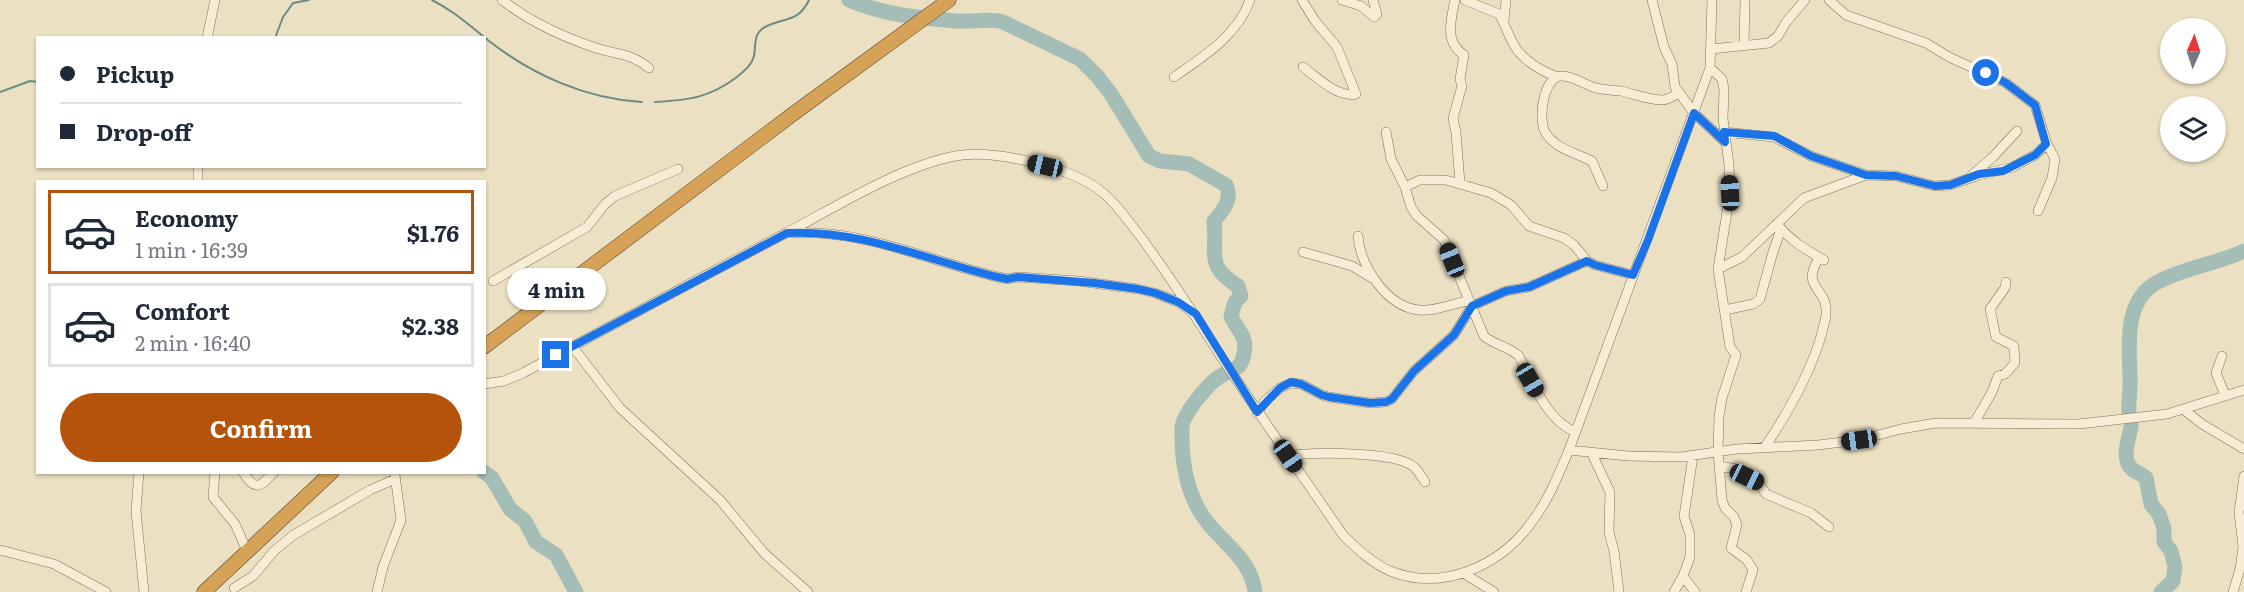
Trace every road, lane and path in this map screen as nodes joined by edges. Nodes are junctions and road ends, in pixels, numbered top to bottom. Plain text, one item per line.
1 (215, 0) edge
2 (502, 0) edge
3 (1250, 0) edge
4 (1341, 0) edge
5 (1373, 0) edge
6 (1455, 0) edge
7 (1465, 0) edge
8 (1506, 0) edge
9 (1652, 0) edge
10 (1712, 0) edge
11 (1745, 0) edge
12 (1805, 0) edge
13 (1829, 0) edge
14 (1307, 2) edge
15 (945, 3) edge
16 (1503, 23) junction
17 (207, 36) edge
18 (1744, 45) junction
19 (1711, 49) junction
20 (1303, 67) dead end
21 (649, 68) dead end
22 (1710, 68) junction
23 (1174, 77) dead end
24 (1557, 77) junction
25 (1679, 93) junction
26 (1694, 113) junction
27 (2017, 131) dead end
28 (1386, 132) dead end
29 (1724, 137) junction
30 (2046, 144) junction
31 (678, 169) dead end
32 (1866, 175) junction
33 (1968, 178) junction
34 (1460, 183) junction
35 (1603, 186) dead end
36 (1405, 187) junction
37 (2038, 211) dead end
38 (1779, 227) junction
39 (787, 233) junction
40 (1358, 236) dead end
41 (1303, 252) dead end
42 (1587, 261) junction
43 (1718, 269) junction
44 (1633, 275) junction
45 (493, 281) dead end
46 (2006, 282) dead end
47 (1378, 283) junction
48 (1471, 304) junction
49 (1725, 310) junction
50 (1196, 314) junction
51 (486, 345) edge
52 (572, 346) junction
53 (2222, 356) dead end
54 (486, 384) edge
55 (2244, 390) edge
56 (2225, 395) junction
57 (2183, 409) junction
58 (1257, 412) junction
59 (1974, 423) junction
60 (1575, 432) junction
61 (1765, 447) junction
62 (2244, 449) edge
63 (1569, 450) junction
64 (1718, 451) junction
65 (1592, 454) junction
66 (1288, 456) junction
67 (1693, 456) junction
68 (1719, 466) junction
69 (139, 474) edge
70 (215, 474) edge
71 (245, 474) edge
72 (272, 474) edge
73 (330, 474) edge
74 (395, 476) edge
75 (2244, 476) edge
76 (1425, 482) dead end
77 (1830, 527) dead end
78 (0, 550) edge
79 (247, 551) junction
80 (229, 568) junction
81 (1463, 573) junction
82 (1683, 576) junction
83 (233, 590) edge
84 (106, 592) edge
85 (144, 592) edge
86 (204, 592) edge
87 (376, 592) edge
88 (808, 592) edge
89 (1494, 592) edge
90 (1619, 592) edge
91 (1674, 592) edge
92 (1695, 592) edge
93 (1746, 592) edge
94 (2233, 592) edge

1 - 17 street
2 - 21 street
3 - 23 street
4 - 5 street
6 - 34 street
7 - 16 street
8 - 16 street
9 - 25 street
10 - 19 street
11 - 18 street
12 - 18 street
13 - 30 street
14 - 20 street
15 - 51 highway
16 - 24 street
18 - 19 street
19 - 22 street
22 - 26 street
22 - 29 street
24 - 25 street
24 - 35 street
25 - 26 street
26 - 29 street
26 - 44 street
27 - 33 street
28 - 36 street
29 - 32 street
29 - 43 street
30 - 33 street
30 - 37 street
31 - 45 street
32 - 33 street
32 - 38 street
34 - 36 street
34 - 42 street
36 - 48 street
38 - 43 street
38 - 49 street
38 - 61 street
39 - 50 street
39 - 50 street
39 - 52 street
40 - 47 street
41 - 47 street
42 - 44 street
42 - 48 street
43 - 49 street
44 - 60 street
46 - 59 street
47 - 48 street
48 - 58 street
48 - 60 street
49 - 64 street
50 - 58 street
52 - 54 street
52 - 88 street
53 - 56 street
55 - 56 street
56 - 57 street
57 - 59 street
57 - 62 street
58 - 66 street
59 - 61 street
60 - 63 street
61 - 64 street
63 - 65 street
63 - 81 street
64 - 67 street
64 - 68 street
65 - 67 street
65 - 90 street
66 - 76 street
66 - 81 street
67 - 82 street
68 - 77 street
68 - 93 street
69 - 85 street
70 - 79 street
71 - 72 street
73 - 79 highway
74 - 83 street
74 - 87 street
75 - 94 street
78 - 84 street
79 - 80 highway
80 - 83 street
80 - 86 highway
81 - 89 street
82 - 91 street
82 - 92 street

